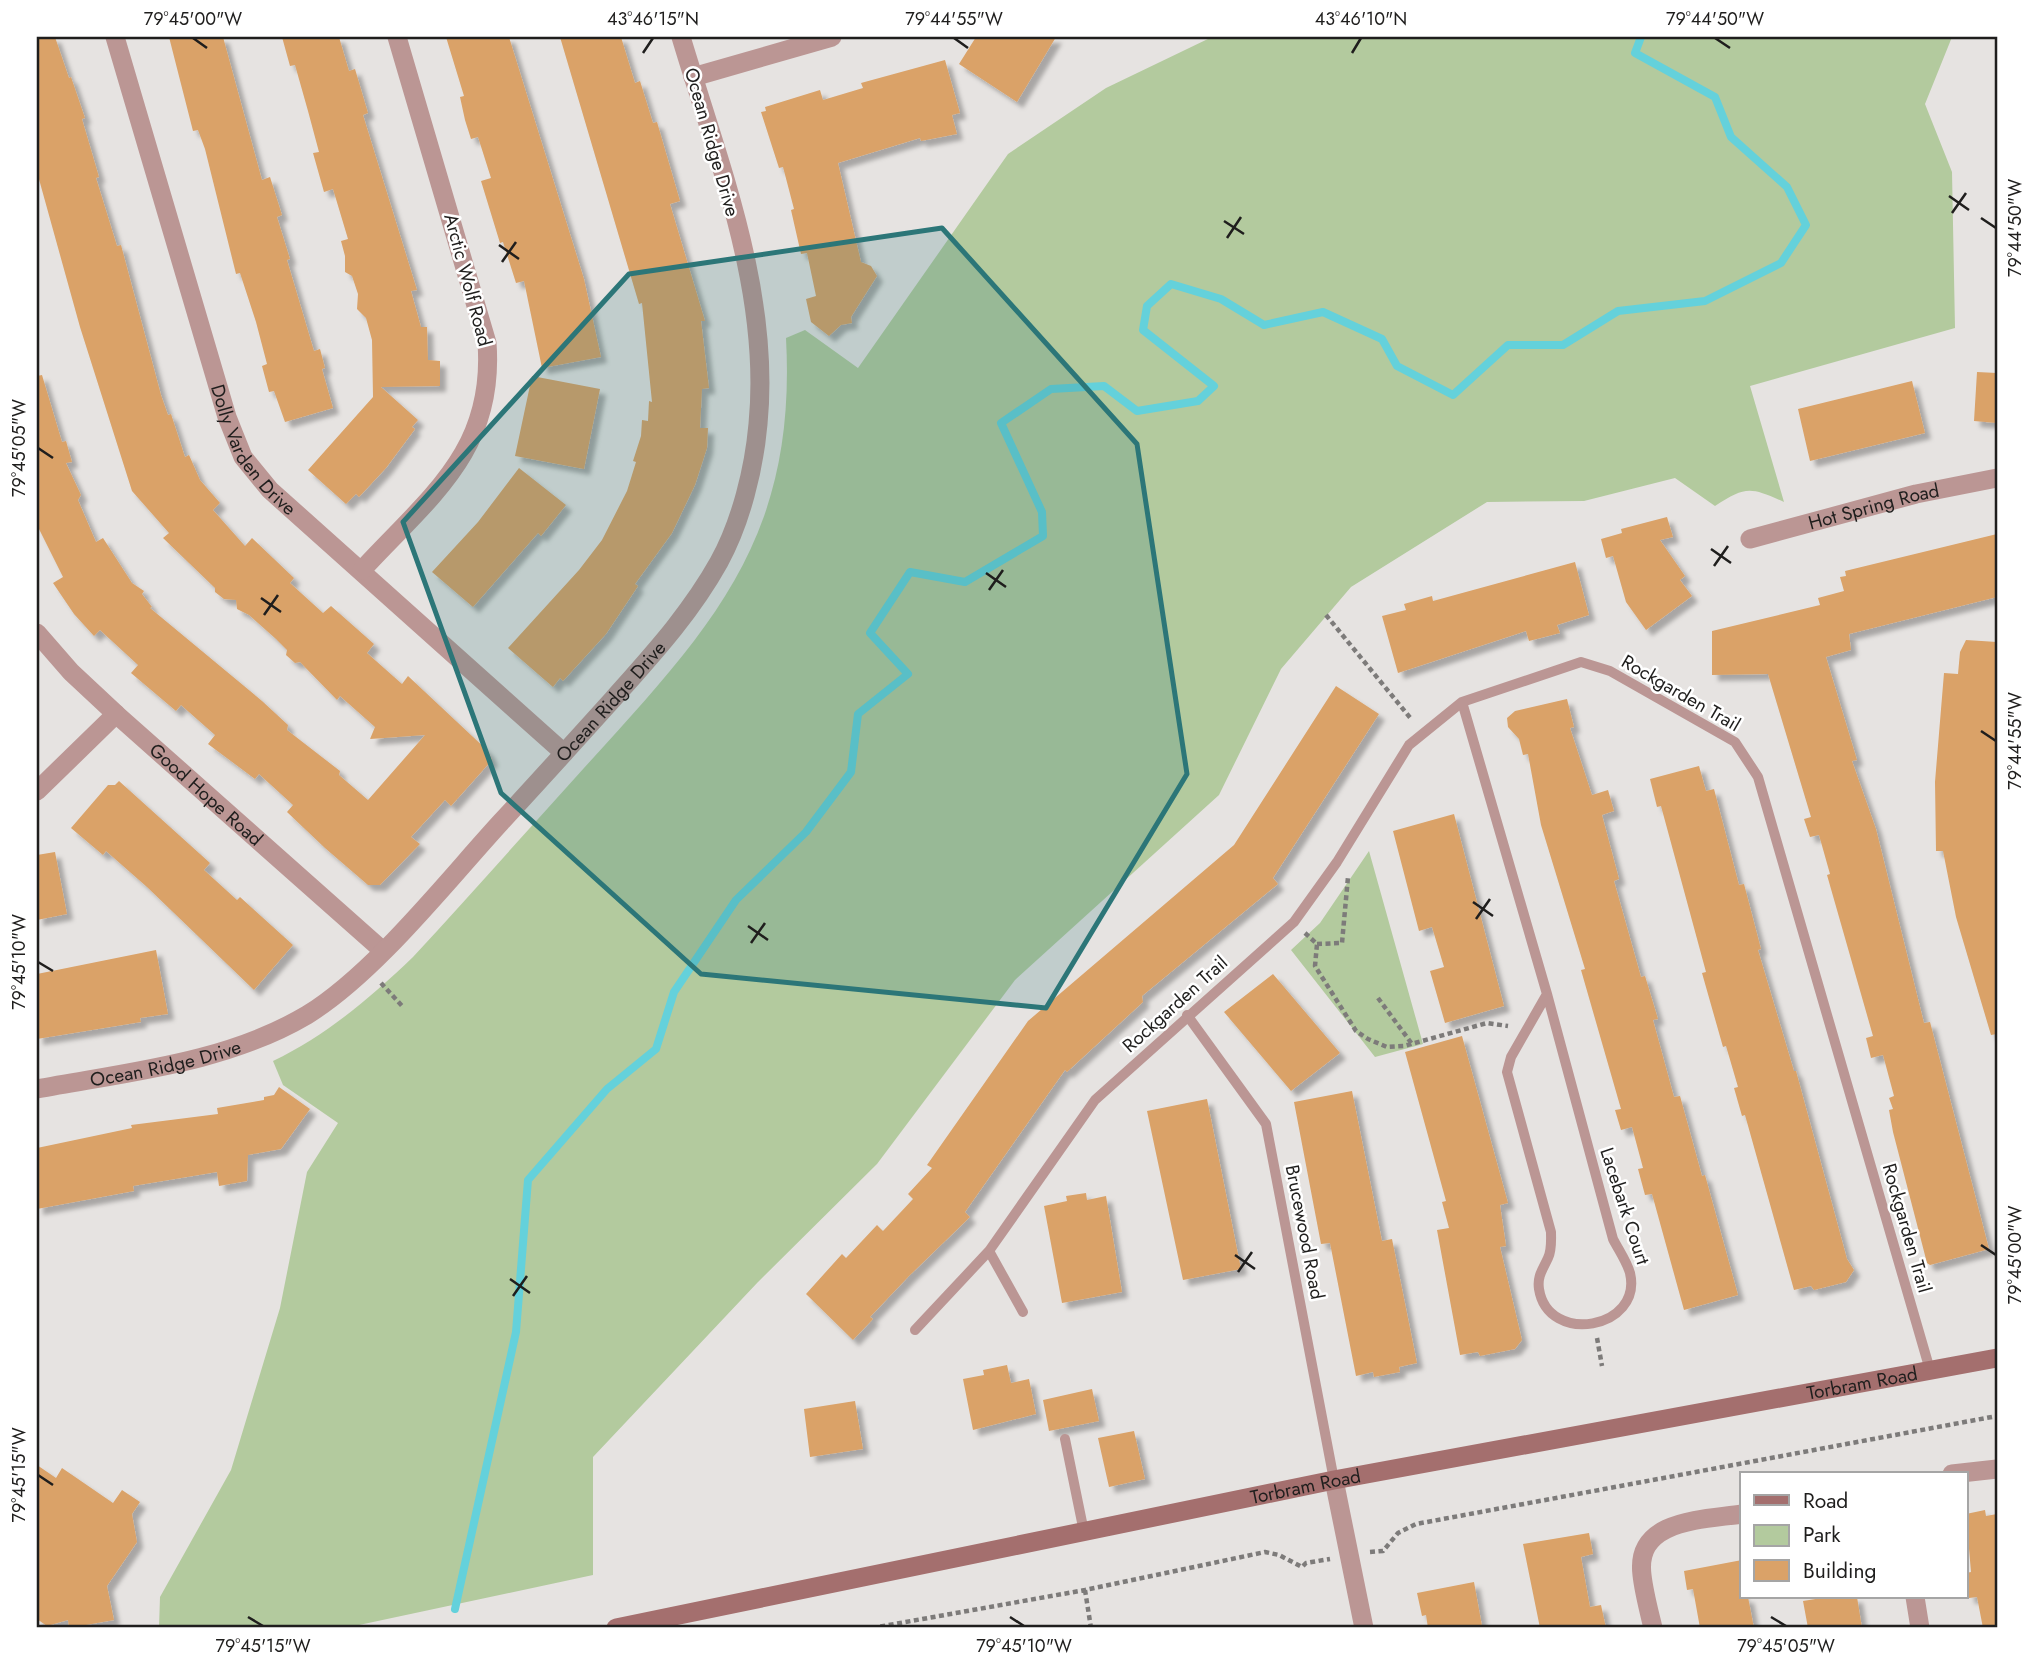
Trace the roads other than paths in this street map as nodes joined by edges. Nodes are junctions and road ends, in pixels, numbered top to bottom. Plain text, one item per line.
1 (115, 37) edge
2 (397, 37) edge
3 (681, 37) edge
4 (832, 37) edge
5 (693, 77) junction
6 (1997, 478) edge
7 (1750, 539) dead end
8 (362, 570) junction
9 (37, 634) edge
10 (1462, 702) junction
11 (116, 714) junction
12 (564, 753) junction
13 (37, 791) edge
14 (382, 950) junction
15 (1547, 995) junction
16 (1187, 1015) junction
17 (37, 1089) edge
18 (989, 1251) junction
19 (1023, 1312) dead end
20 (915, 1330) dead end
21 (1997, 1358) edge
22 (1930, 1370) junction
23 (1065, 1439) dead end
24 (1997, 1469) edge
25 (1968, 1472) edge
26 (1334, 1480) junction
27 (1740, 1514) edge
28 (1084, 1532) junction
29 (1914, 1598) edge
30 (616, 1628) edge
31 (1364, 1628) edge
32 (1653, 1628) edge
33 (1920, 1628) edge

1 - 8 street, Dolly Varden Drive
2 - 8 street, Arctic Wolf Road
3 - 5 street, Ocean Ridge Drive
4 - 5 street
5 - 12 street, Ocean Ridge Drive
6 - 7 street, Hot Spring Road
8 - 12 street, Dolly Varden Drive
9 - 11 street, Good Hope Road
10 - 15 lane, Lacebark Court
10 - 16 lane, Rockgarden Trail
10 - 22 lane, Rockgarden Trail
11 - 13 street
11 - 14 street, Good Hope Road
12 - 14 street, Ocean Ridge Drive
14 - 17 street, Ocean Ridge Drive
15 - 15 lane, Lacebark Court
16 - 18 lane, Rockgarden Trail
16 - 26 lane, Brucewood Road
18 - 19 lane
18 - 20 lane, Rockgarden Trail
21 - 22 main road, Torbram Road
22 - 26 main road, Torbram Road
23 - 28 lane
24 - 25 street
26 - 28 main road, Torbram Road
26 - 31 street
27 - 32 street
28 - 30 main road, Torbram Road
29 - 33 street

